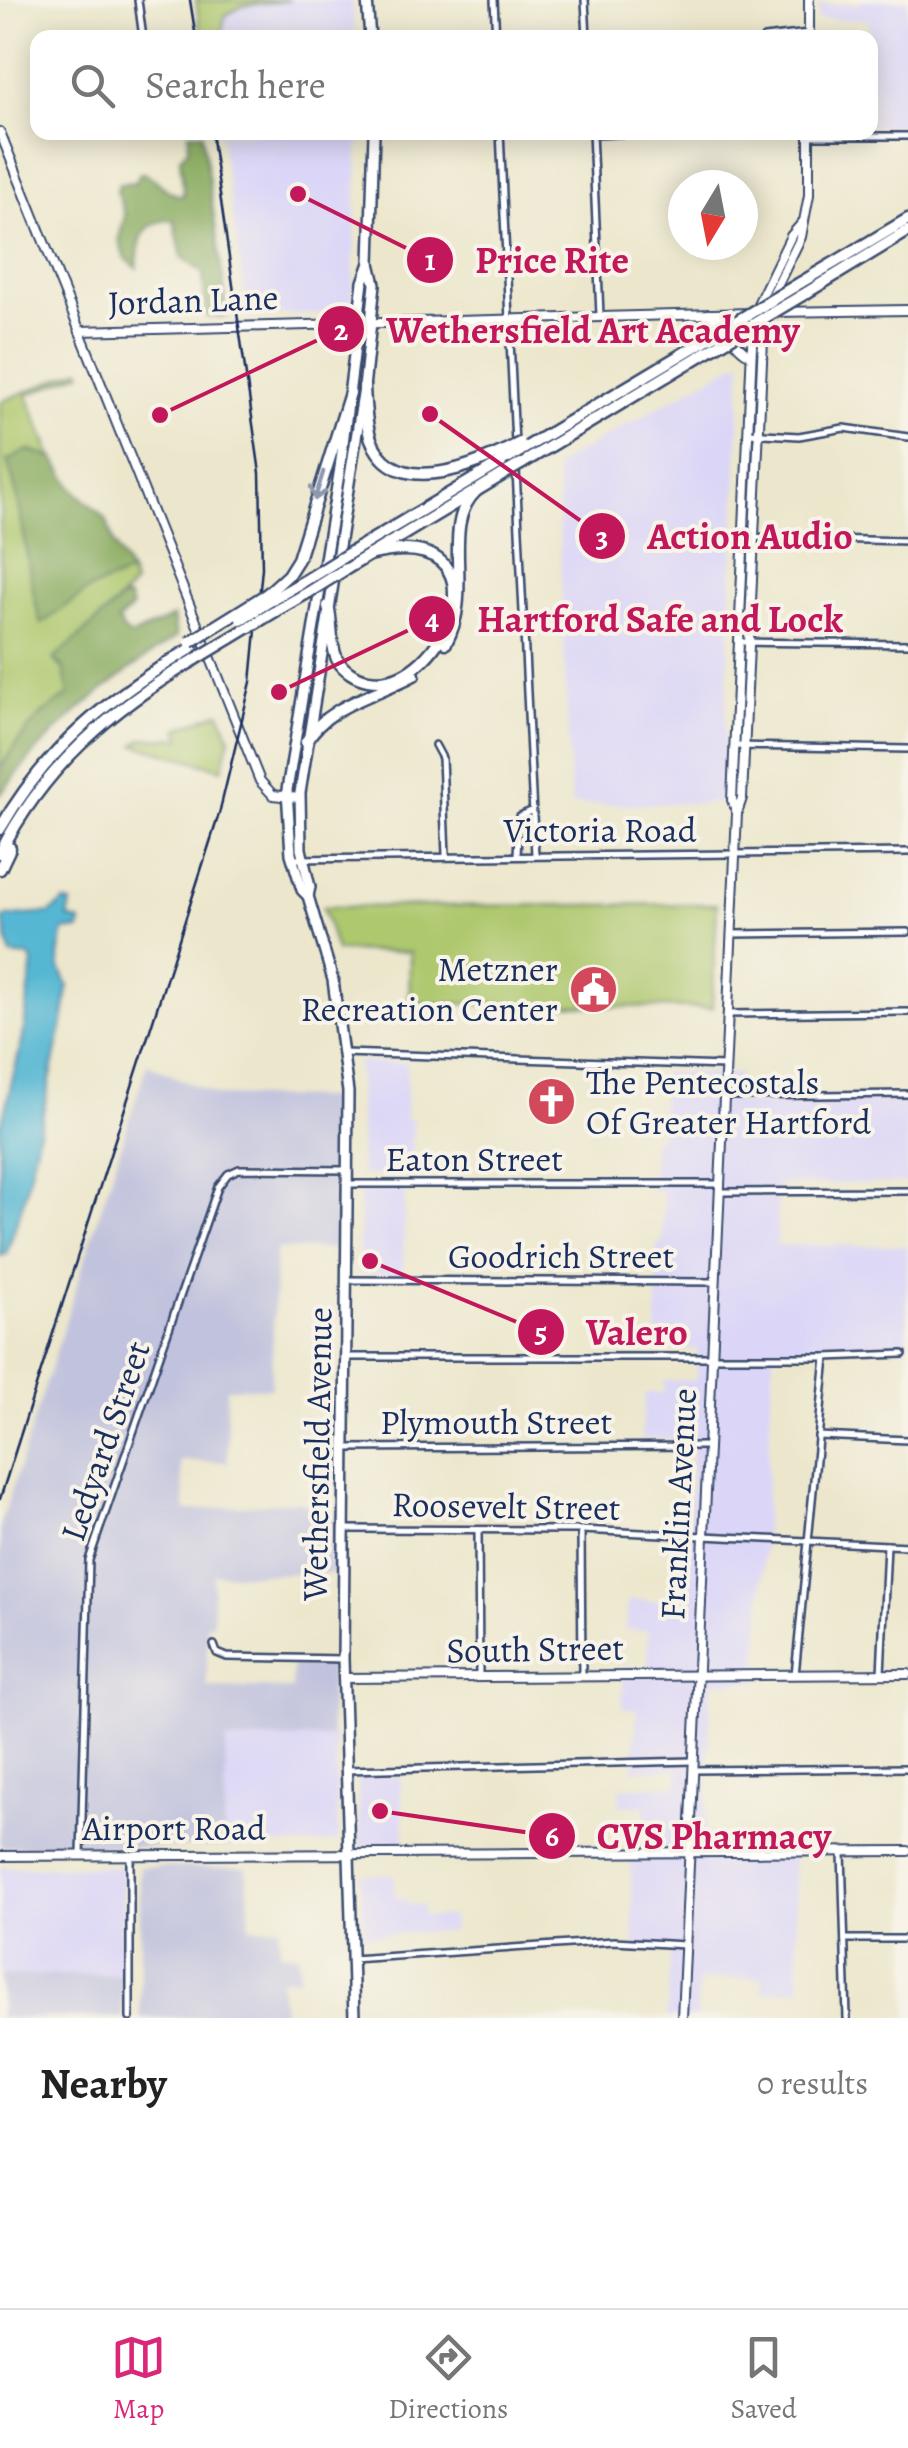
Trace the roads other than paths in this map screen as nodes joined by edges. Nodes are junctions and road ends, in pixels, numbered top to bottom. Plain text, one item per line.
1 (138, 0) edge
2 (367, 0) edge
3 (494, 0) edge
4 (585, 0) edge
5 (809, 0) edge
6 (143, 30) edge
7 (369, 30) edge
8 (496, 30) edge
9 (587, 30) edge
10 (809, 30) edge
11 (0, 132) edge
12 (878, 135) edge
13 (908, 136) edge
14 (374, 140) edge
15 (500, 140) edge
16 (592, 140) edge
17 (809, 140) edge
18 (908, 219) edge
19 (908, 231) edge
20 (790, 248) junction
21 (370, 263) junction
22 (784, 270) junction
23 (803, 288) junction
24 (908, 310) edge
25 (810, 312) junction
26 (706, 313) junction
27 (754, 313) junction
28 (766, 313) junction
29 (600, 315) junction
30 (509, 317) junction
31 (372, 321) junction
32 (358, 322) junction
33 (80, 331) junction
34 (717, 340) junction
35 (752, 355) junction
36 (364, 386) junction
37 (350, 393) junction
38 (748, 433) junction
39 (759, 433) junction
40 (908, 436) edge
41 (514, 451) junction
42 (476, 491) junction
43 (743, 537) junction
44 (754, 537) junction
45 (908, 541) edge
46 (369, 555) junction
47 (270, 602) junction
48 (328, 606) junction
49 (738, 642) junction
50 (749, 643) junction
51 (908, 644) edge
52 (193, 650) junction
53 (435, 745) dead end
54 (734, 746) junction
55 (745, 746) junction
56 (301, 748) junction
57 (908, 750) edge
58 (69, 754) junction
59 (287, 798) junction
60 (299, 798) junction
61 (531, 811) junction
62 (736, 813) junction
63 (0, 829) edge
64 (908, 852) edge
65 (0, 853) edge
66 (735, 854) junction
67 (446, 855) junction
68 (536, 855) junction
69 (518, 856) junction
70 (297, 858) junction
71 (0, 870) edge
72 (908, 932) edge
73 (731, 934) junction
74 (908, 1012) edge
75 (728, 1014) junction
76 (344, 1053) junction
77 (725, 1066) junction
78 (908, 1094) edge
79 (724, 1096) junction
80 (348, 1170) junction
81 (348, 1184) junction
82 (719, 1188) junction
83 (908, 1192) edge
84 (347, 1280) junction
85 (715, 1282) junction
86 (903, 1354) dead end
87 (346, 1357) junction
88 (712, 1357) junction
89 (826, 1358) junction
90 (818, 1436) junction
91 (908, 1440) edge
92 (708, 1446) junction
93 (345, 1448) junction
94 (344, 1529) junction
95 (478, 1530) junction
96 (581, 1530) junction
97 (704, 1535) junction
98 (808, 1542) junction
99 (887, 1545) junction
100 (908, 1546) edge
101 (214, 1645) dead end
102 (343, 1659) junction
103 (881, 1674) junction
104 (908, 1674) edge
105 (698, 1675) junction
106 (795, 1675) junction
107 (582, 1676) junction
108 (343, 1678) junction
109 (479, 1678) junction
110 (693, 1766) junction
111 (908, 1768) edge
112 (346, 1770) junction
113 (908, 1851) edge
114 (690, 1852) junction
115 (842, 1852) junction
116 (349, 1854) junction
117 (0, 1856) edge
118 (81, 1856) junction
119 (130, 1856) junction
120 (845, 1939) junction
121 (908, 1939) edge
122 (685, 1944) junction
123 (352, 1959) junction
124 (130, 2018) edge
125 (354, 2018) edge
126 (682, 2018) edge
127 (847, 2018) edge

1 - 6 street
2 - 7 main road
3 - 8 street
4 - 9 street
5 - 10 main road
11 - 33 main road
12 - 13 street
14 - 21 main road
15 - 30 street
16 - 29 street
17 - 20 main road
18 - 23 highway
19 - 23 highway
20 - 22 main road
20 - 27 main road
21 - 31 main road
21 - 32 main road
22 - 25 main road
22 - 28 main road
23 - 34 highway, bridge
24 - 25 main road, Jordan Lane
25 - 28 main road, Jordan Lane
26 - 27 main road, Jordan Lane
26 - 29 main road, Jordan Lane
26 - 35 main road
27 - 28 main road, Jordan Lane
27 - 35 main road
28 - 39 main road
29 - 30 main road, Jordan Lane
30 - 31 main road, Jordan Lane
30 - 61 street
31 - 32 main road, Jordan Lane
31 - 36 main road
32 - 33 main road, Jordan Lane
32 - 37 main road
33 - 59 main road
34 - 41 highway
34 - 42 highway, bridge
35 - 38 main road
36 - 41 highway
36 - 48 main road
37 -> 47 highway
37 - 56 main road
38 - 39 street
38 - 43 main road
39 - 40 street
39 - 44 main road
41 - 47 highway, bridge
42 - 46 highway
42 - 56 highway
43 - 44 street
43 - 49 main road
44 - 45 street
44 - 50 main road
46 - 47 highway, bridge
46 - 48 highway
47 - 52 highway, bridge
47 - 52 highway, bridge
48 - 56 main road
49 - 50 street
49 - 54 main road
50 - 51 street
50 - 55 main road
52 - 58 highway
52 - 63 highway
53 - 67 street
54 - 55 street
54 - 62 main road
55 - 57 street
55 - 62 main road
56 - 59 main road
56 - 60 main road
58 - 65 highway
58 - 71 highway
59 - 60 main road
59 - 70 main road
60 - 70 main road
61 - 68 street
61 - 69 street
62 - 66 main road, Franklin Avenue
64 - 66 street, Victoria Road
66 - 68 street, Victoria Road
66 - 73 main road, Franklin Avenue
67 - 69 street, Victoria Road
67 - 70 street, Victoria Road
68 - 69 street, Victoria Road
70 - 76 main road, Wethersfield Avenue
72 - 73 street
73 - 75 main road, Franklin Avenue
74 - 75 street
75 - 77 main road, Franklin Avenue
76 - 77 street
76 - 80 main road, Wethersfield Avenue
77 - 79 main road, Franklin Avenue
78 - 79 street
79 - 82 main road, Franklin Avenue
80 - 81 main road, Wethersfield Avenue
80 - 118 street, Ledyard Street
81 - 82 street, Eaton Street
81 - 84 main road, Wethersfield Avenue
82 - 83 street, Eaton Street
82 - 85 main road, Franklin Avenue
84 - 85 street, Goodrich Street
84 - 87 main road, Wethersfield Avenue
85 - 88 main road, Franklin Avenue
86 - 89 street
87 - 88 street
87 - 93 main road, Wethersfield Avenue
88 - 89 street
88 - 92 main road, Franklin Avenue
89 - 90 street
90 - 91 street
90 - 98 street
92 - 93 street, Plymouth Street
92 - 97 main road, Franklin Avenue
93 - 94 main road, Wethersfield Avenue
94 - 95 street, Roosevelt Street
94 - 102 main road, Wethersfield Avenue
95 - 96 street, Roosevelt Street
95 - 109 street
96 - 97 street, Roosevelt Street
96 - 107 street
97 - 98 street, Roosevelt Street
97 - 105 main road, Franklin Avenue
98 - 99 street, Roosevelt Street
98 - 106 street
99 - 100 street, Roosevelt Street
99 - 103 street
101 - 102 street
102 - 108 main road, Wethersfield Avenue
103 - 104 main road, South Street
103 - 106 main road, South Street
105 - 106 main road, South Street
105 - 107 main road, South Street
105 - 110 main road, Franklin Avenue
107 - 109 main road, South Street
108 - 109 main road, South Street
108 - 112 main road, Wethersfield Avenue
110 - 111 street
110 - 112 street
110 - 114 main road, Franklin Avenue
112 - 116 main road, Wethersfield Avenue
113 - 115 main road, Airport Road
114 - 115 main road, Airport Road
114 - 116 main road, Airport Road
114 - 122 main road, Franklin Avenue
115 - 120 street
116 - 119 main road, Airport Road
116 - 123 main road, Wethersfield Avenue
117 - 118 main road, Airport Road
118 - 119 main road, Airport Road
119 - 124 street
120 - 121 street
120 - 127 street
122 - 123 street
122 - 126 main road, Franklin Avenue
123 - 125 main road, Wethersfield Avenue

